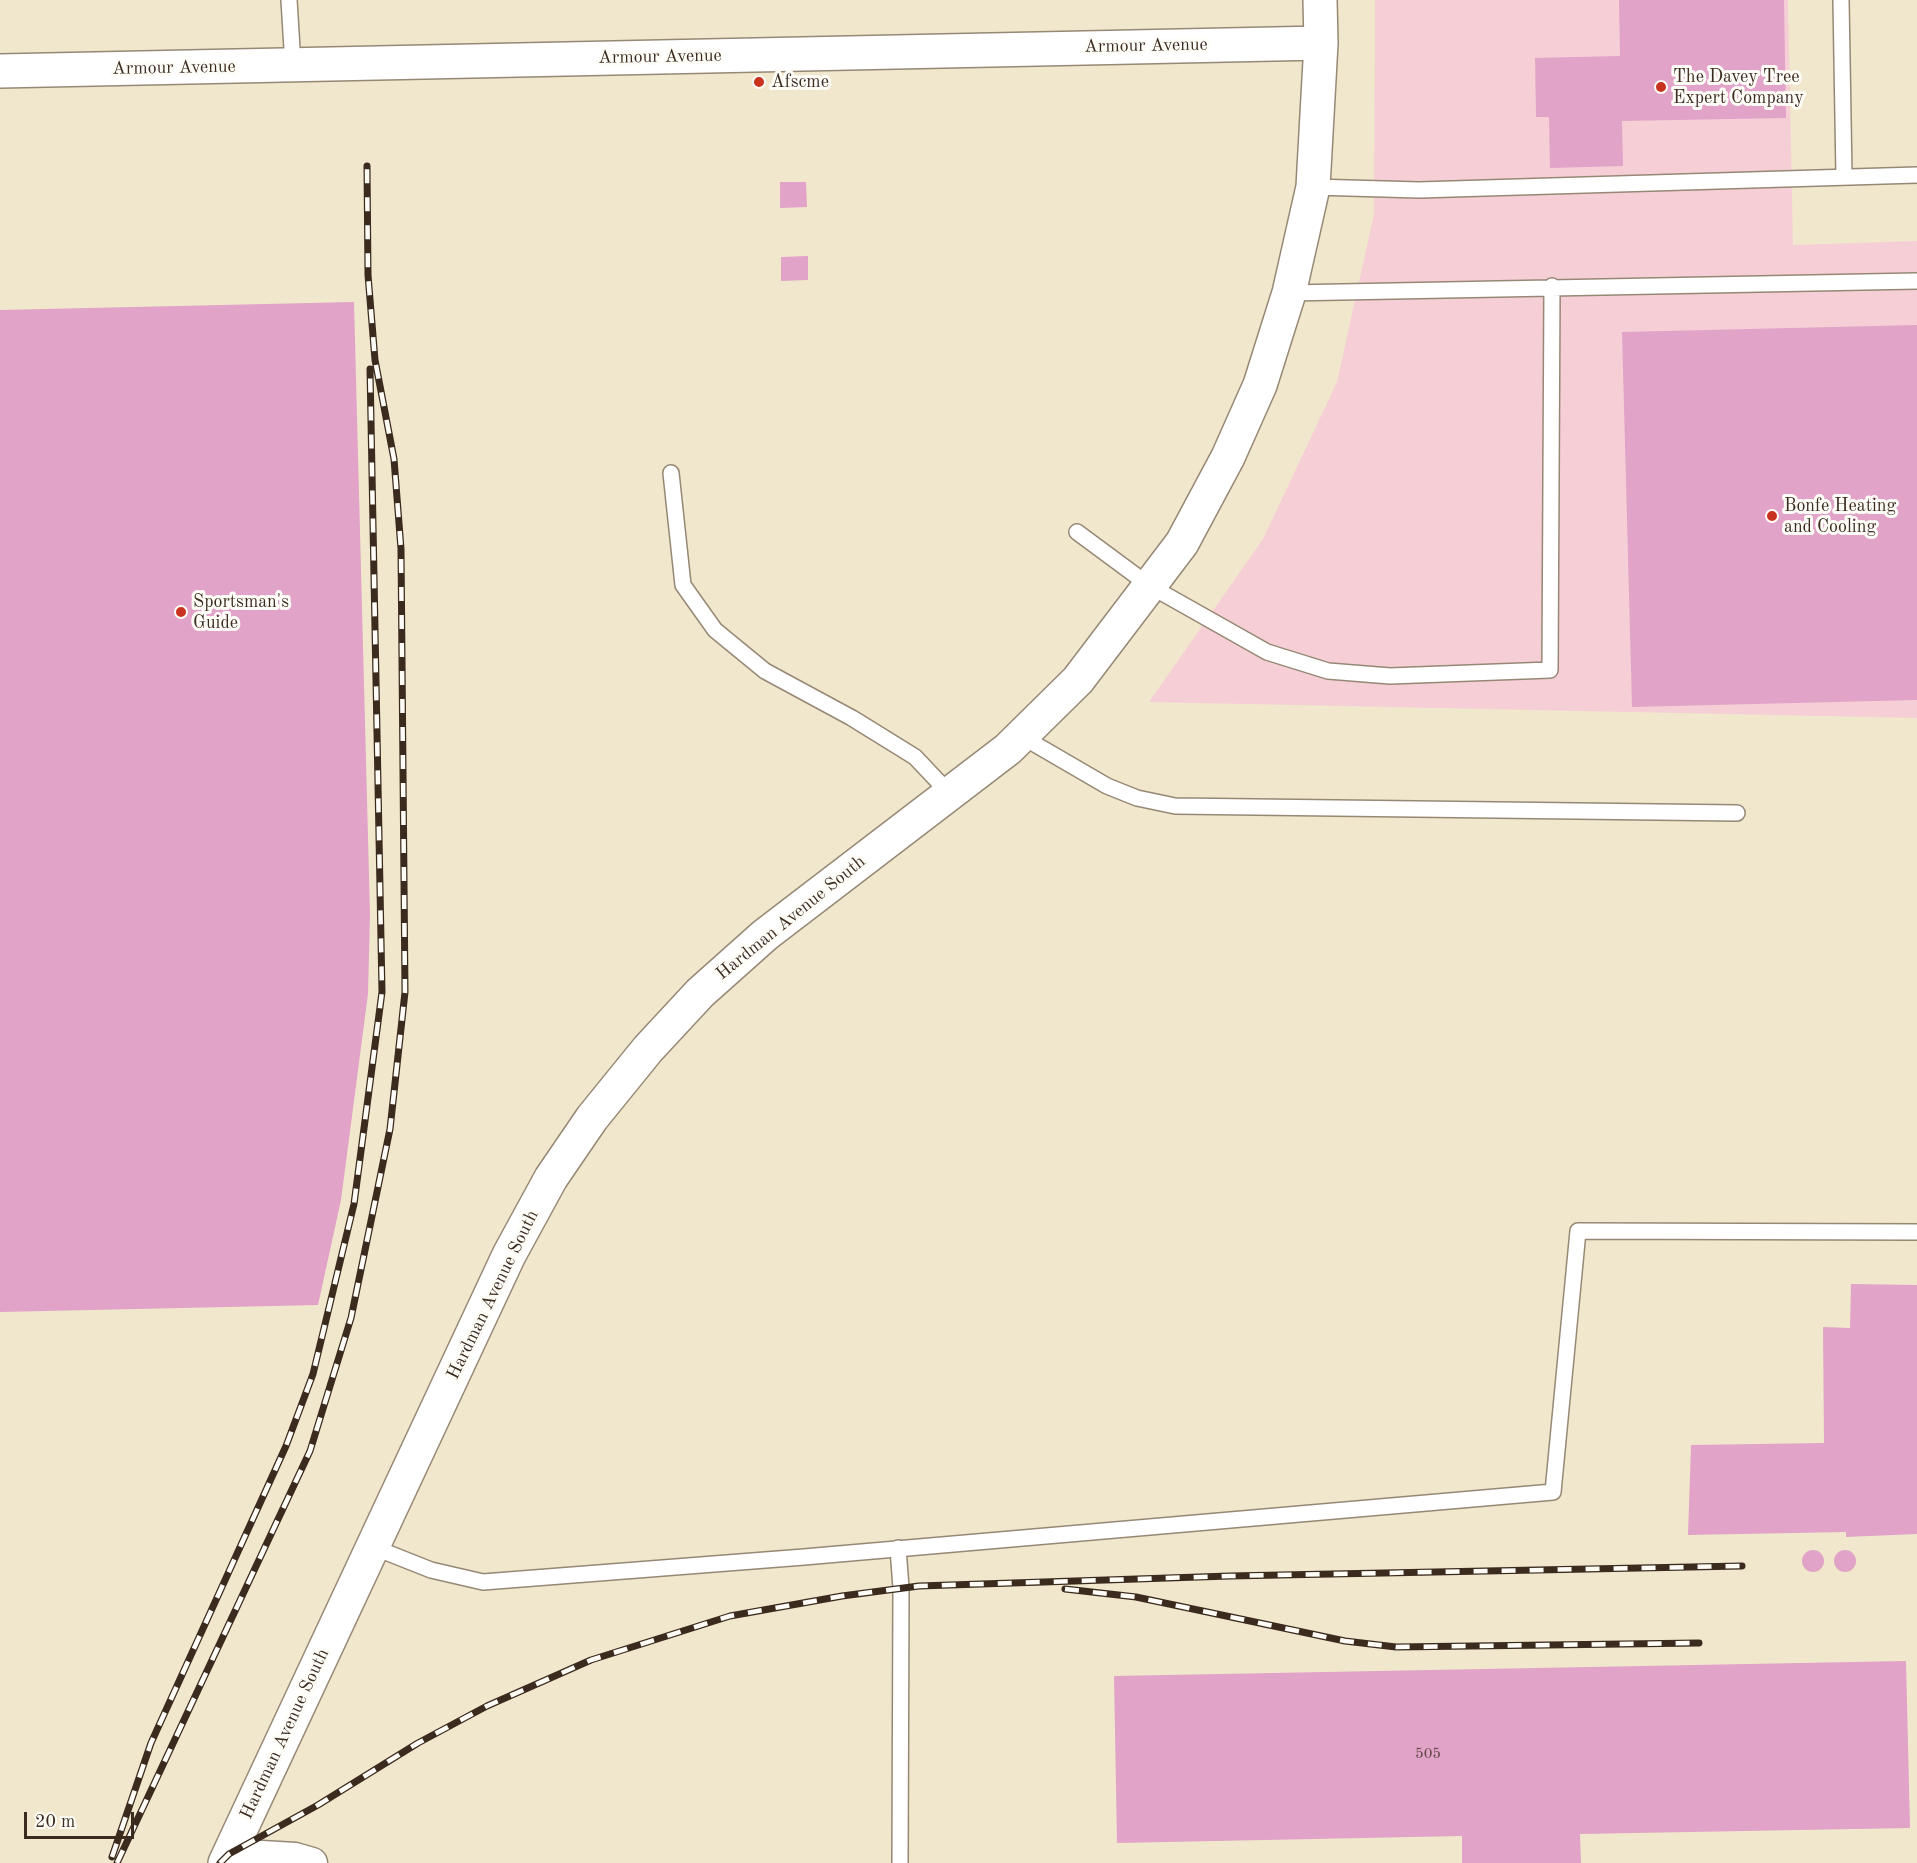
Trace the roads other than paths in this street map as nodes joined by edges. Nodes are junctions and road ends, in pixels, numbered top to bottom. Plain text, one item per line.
1 (289, 0) edge
2 (1320, 0) edge
3 (1841, 0) edge
4 (1321, 43) junction
5 (293, 65) junction
6 (0, 71) edge
7 (1917, 175) edge
8 (1844, 177) junction
9 (1313, 187) junction
10 (1917, 281) edge
11 (1552, 286) junction
12 (1289, 293) junction
13 (671, 473) dead end
14 (1077, 532) dead end
15 (1150, 586) junction
16 (1021, 736) junction
17 (950, 794) junction
18 (1737, 813) dead end
19 (1917, 1232) edge
20 (373, 1547) junction
21 (898, 1548) junction
22 (227, 1858) edge
23 (312, 1863) edge
24 (900, 1863) edge

1 - 5 lane
2 - 4 street, Hardman Avenue South
3 - 8 lane
4 - 5 street, Armour Avenue
4 - 9 street, Hardman Avenue South
5 - 6 street, Armour Avenue
7 - 8 lane
8 - 9 lane
9 - 12 street, Hardman Avenue South
10 - 11 lane
11 - 12 lane
11 - 15 lane
12 - 15 street, Hardman Avenue South
13 - 17 lane
14 - 15 lane
15 - 16 street, Hardman Avenue South
16 - 17 street, Hardman Avenue South
16 - 18 lane
17 - 20 street, Hardman Avenue South
19 - 21 lane
20 - 21 lane
20 - 22 street, Hardman Avenue South
21 - 24 lane
22 - 23 street

